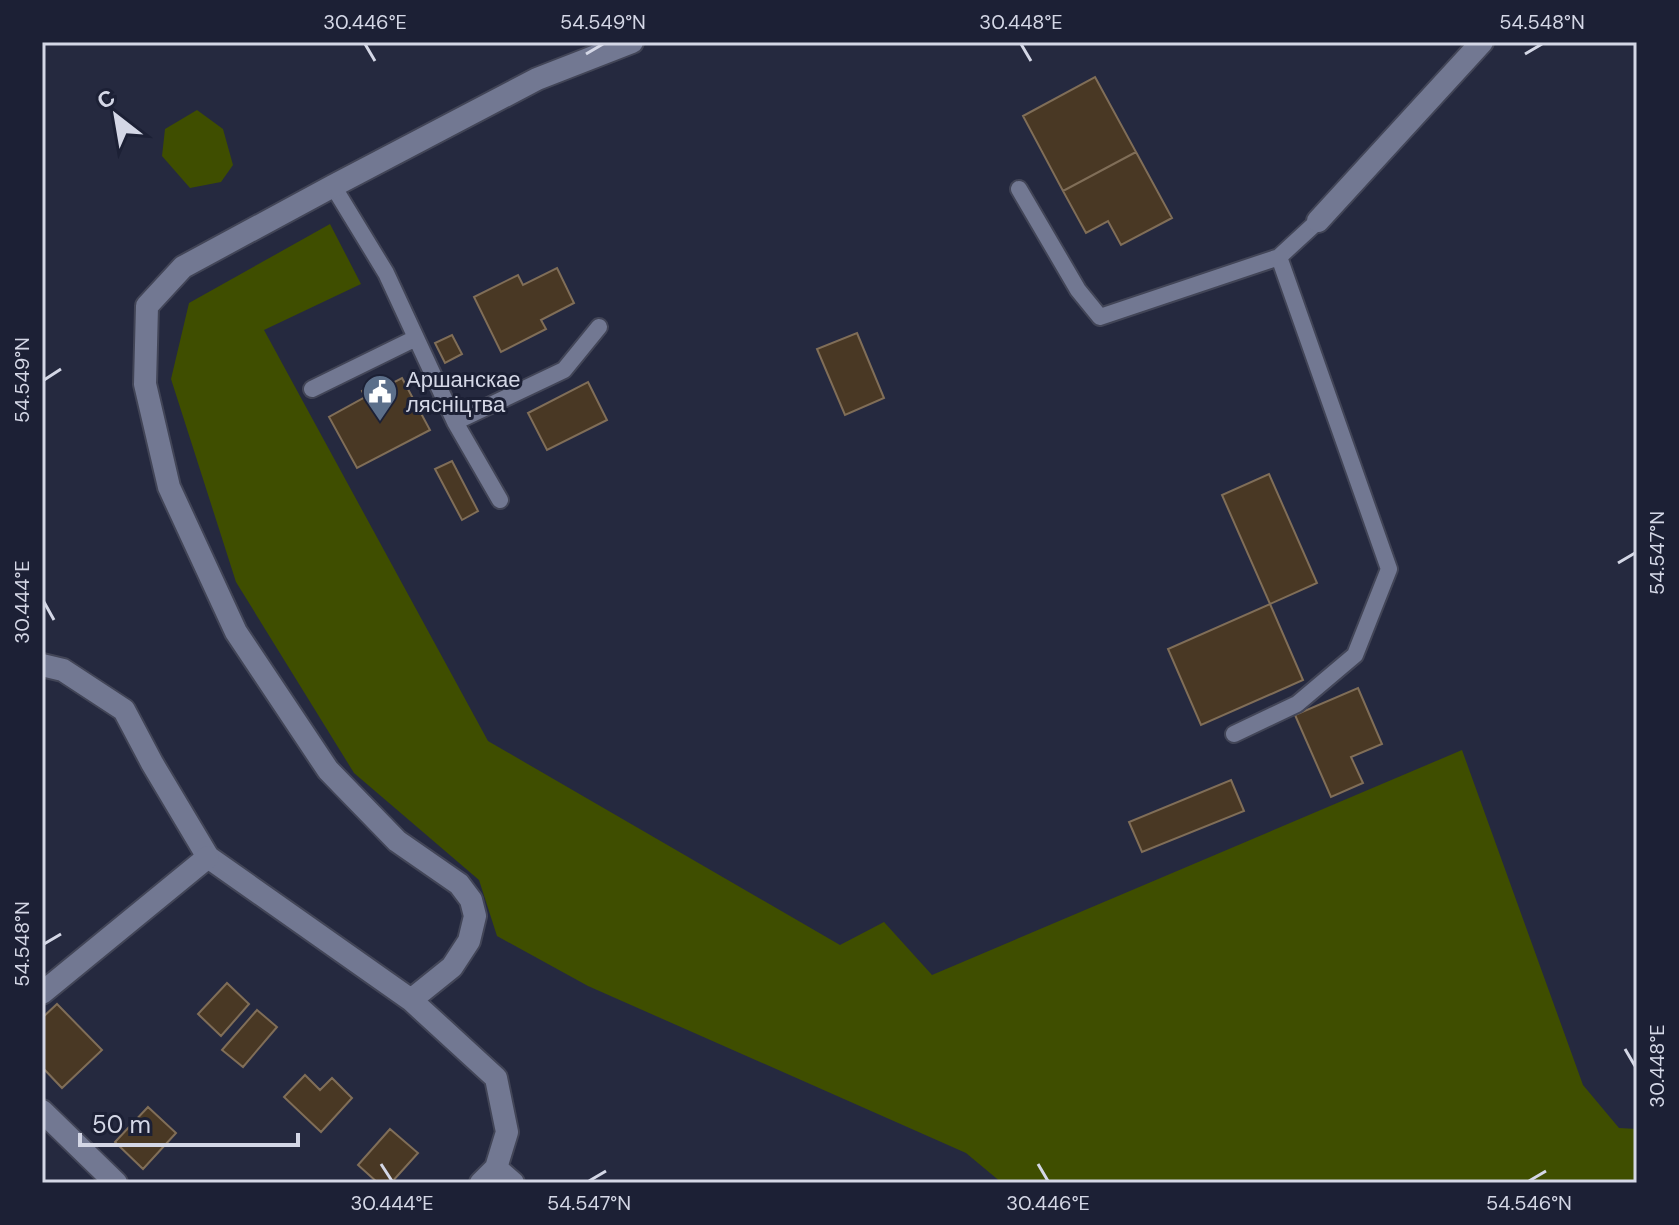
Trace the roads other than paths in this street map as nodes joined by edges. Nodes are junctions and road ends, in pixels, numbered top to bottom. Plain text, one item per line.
1 (632, 42) edge
2 (1482, 42) edge
3 (333, 186) junction
4 (1019, 189) dead end
5 (1318, 221) joint
6 (1279, 257) junction
7 (599, 327) dead end
8 (416, 338) junction
9 (312, 389) dead end
10 (455, 422) junction
11 (500, 500) dead end
12 (42, 665) edge
13 (1234, 734) dead end
14 (208, 857) junction
15 (42, 993) edge
16 (411, 1000) junction
17 (42, 1111) edge
18 (488, 1176) edge
19 (116, 1183) edge
20 (513, 1183) edge

1 - 3 street
2 - 5 street
3 - 8 lane
3 - 16 street
4 - 6 lane
5 - 6 lane
6 - 13 lane
7 - 10 lane
8 - 9 lane
8 - 10 lane
10 - 11 lane
12 - 14 street
14 - 15 street
14 - 16 street
16 - 18 street
17 - 19 street
18 - 20 street

